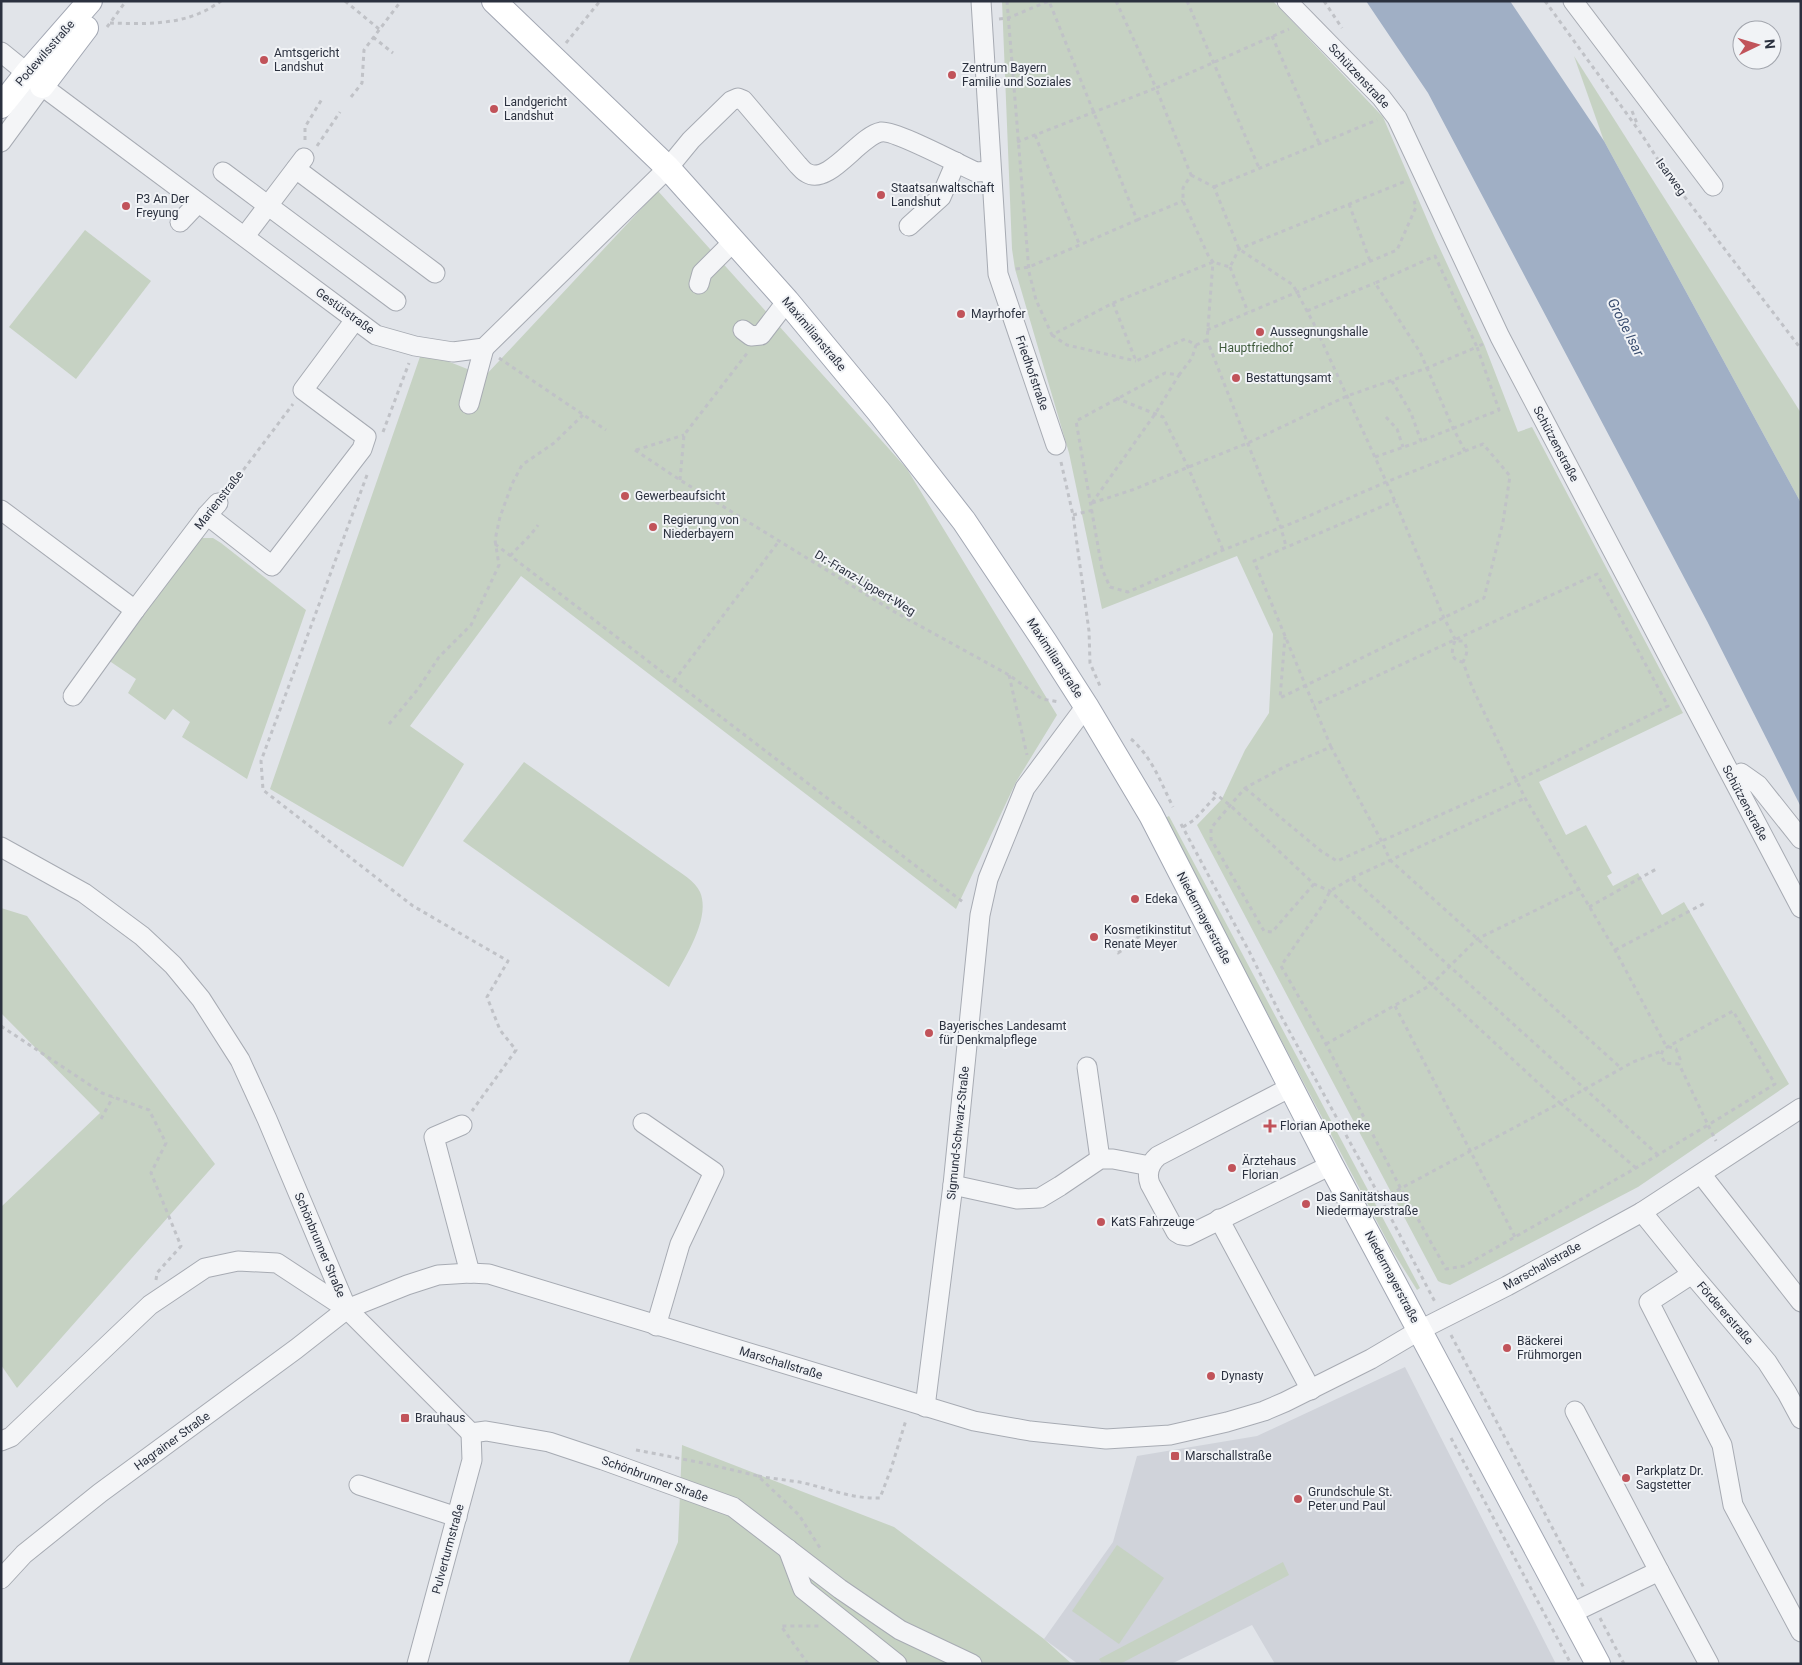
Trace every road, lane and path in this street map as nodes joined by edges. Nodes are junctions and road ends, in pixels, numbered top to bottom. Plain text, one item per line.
1 (90, 1) edge
2 (221, 1) edge
3 (345, 1) edge
4 (401, 1) edge
5 (494, 1) edge
6 (600, 1) edge
7 (981, 1) edge
8 (1007, 1) edge
9 (1050, 1) edge
10 (1116, 1) edge
11 (1187, 1) edge
12 (1287, 1) edge
13 (1545, 1) edge
14 (1573, 1) edge
15 (106, 12) edge
16 (1008, 18) junction
17 (982, 26) junction
18 (1294, 27) dead end
19 (380, 29) junction
20 (1272, 36) junction
21 (373, 37) junction
22 (1, 52) edge
23 (393, 53) dead end
24 (552, 58) junction
25 (1213, 62) junction
26 (35, 80) junction
27 (1156, 88) junction
28 (351, 97) dead end
29 (322, 99) dead end
30 (1, 106) edge
31 (1094, 111) junction
32 (340, 112) dead end
33 (1373, 112) dead end
34 (326, 133) dead end
35 (1035, 135) junction
36 (1, 142) edge
37 (1018, 142) junction
38 (1319, 143) junction
39 (956, 162) junction
40 (300, 164) junction
41 (668, 168) junction
42 (1260, 168) junction
43 (991, 171) junction
44 (223, 172) dead end
45 (1402, 172) dead end
46 (1191, 175) junction
47 (1406, 181) junction
48 (1713, 186) dead end
49 (1214, 187) junction
50 (1409, 190) dead end
51 (1412, 198) dead end
52 (1182, 201) junction
53 (198, 203) junction
54 (1349, 204) junction
55 (268, 205) junction
56 (1137, 220) junction
57 (180, 222) dead end
58 (909, 226) dead end
59 (245, 236) junction
60 (734, 241) junction
61 (1080, 246) junction
62 (1239, 249) junction
63 (1370, 261) junction
64 (1213, 262) junction
65 (1029, 267) junction
66 (1230, 267) junction
67 (435, 273) dead end
68 (998, 274) junction
69 (1375, 283) junction
70 (699, 284) dead end
71 (1296, 291) junction
72 (787, 301) junction
73 (396, 302) dead end
74 (1113, 303) junction
75 (1307, 311) junction
76 (1248, 312) junction
77 (355, 320) junction
78 (1207, 330) junction
79 (752, 332) joint
80 (1052, 335) junction
81 (1206, 340) junction
82 (1196, 345) junction
83 (416, 346) junction
84 (1477, 347) junction
85 (484, 348) junction
86 (1801, 349) edge
87 (1136, 361) junction
88 (1427, 368) junction
89 (1179, 375) junction
90 (1392, 381) junction
91 (303, 390) junction
92 (1347, 396) junction
93 (1116, 398) junction
94 (469, 404) dead end
95 (1155, 414) junction
96 (583, 415) junction
97 (1386, 418) dead end
98 (1453, 428) junction
99 (606, 430) dead end
100 (684, 435) junction
101 (381, 437) dead end
102 (1421, 441) junction
103 (1248, 443) junction
104 (1056, 445) joint
105 (1403, 448) junction
106 (1465, 451) junction
107 (1375, 457) junction
108 (1188, 467) junction
109 (368, 473) dead end
110 (680, 480) junction
111 (1386, 482) junction
112 (1395, 501) junction
113 (1092, 503) junction
114 (213, 509) junction
115 (1, 510) edge
116 (1093, 510) junction
117 (1073, 515) junction
118 (538, 526) dead end
119 (1281, 528) junction
120 (779, 541) junction
121 (496, 544) junction
122 (1286, 546) junction
123 (1223, 550) junction
124 (510, 556) junction
125 (135, 610) junction
126 (1444, 618) junction
127 (1285, 637) junction
128 (1456, 641) junction
129 (1463, 662) junction
130 (1009, 675) junction
131 (674, 681) junction
132 (1306, 686) junction
133 (73, 696) dead end
134 (1042, 699) dead end
135 (1095, 700) junction
136 (1314, 705) junction
137 (389, 724) dead end
138 (1130, 737) dead end
139 (1331, 747) junction
140 (1741, 773) dead end
141 (1516, 781) junction
142 (1025, 788) junction
143 (1245, 788) junction
144 (1213, 792) dead end
145 (1217, 795) junction
146 (1525, 798) junction
147 (1231, 806) junction
148 (1174, 809) dead end
149 (1180, 821) dead end
150 (1183, 827) junction
151 (1801, 839) edge
152 (1382, 842) junction
153 (1, 846) edge
154 (1390, 860) junction
155 (1658, 868) dead end
156 (1352, 878) junction
157 (1314, 884) junction
158 (1578, 889) junction
159 (1330, 891) junction
160 (1705, 903) dead end
161 (1589, 907) junction
162 (1801, 908) edge
163 (980, 915) junction
164 (1141, 934) dead end
165 (1110, 939) dead end
166 (1477, 939) junction
167 (1615, 950) junction
168 (1451, 966) junction
169 (1431, 985) junction
170 (1395, 1006) junction
171 (1, 1026) edge
172 (1326, 1044) junction
173 (1669, 1046) junction
174 (1663, 1050) junction
175 (1679, 1064) junction
176 (1087, 1067) dead end
177 (1621, 1068) junction
178 (1291, 1087) junction
179 (1585, 1088) junction
180 (113, 1097) junction
181 (1560, 1103) junction
182 (1801, 1108) edge
183 (101, 1119) dead end
184 (643, 1123) dead end
185 (1708, 1125) junction
186 (462, 1126) joint
187 (1470, 1152) junction
188 (1658, 1155) junction
189 (1100, 1159) junction
190 (1331, 1164) junction
191 (1150, 1166) junction
192 (1636, 1168) junction
193 (1701, 1174) junction
194 (953, 1185) junction
195 (1402, 1189) junction
196 (1381, 1199) junction
197 (1642, 1212) junction
198 (1219, 1219) junction
199 (1515, 1237) junction
200 (470, 1272) junction
201 (1692, 1274) junction
202 (1801, 1302) edge
203 (150, 1305) junction
204 (347, 1309) junction
205 (1443, 1318) junction
206 (656, 1326) junction
207 (1420, 1330) junction
208 (1310, 1390) junction
209 (918, 1405) junction
210 (1575, 1411) dead end
211 (1801, 1419) edge
212 (471, 1432) junction
213 (1, 1441) edge
214 (635, 1450) dead end
215 (758, 1476) junction
216 (359, 1484) dead end
217 (456, 1517) junction
218 (788, 1550) junction
219 (823, 1553) dead end
220 (1659, 1571) junction
221 (1, 1579) edge
222 (1582, 1608) junction
223 (844, 1621) junction
224 (1801, 1632) edge
225 (417, 1664) edge
226 (808, 1664) edge
227 (897, 1664) edge
228 (972, 1664) edge
229 (1598, 1664) edge
230 (1624, 1664) edge
231 (1709, 1664) edge

1 - 26 main road, Podewilsstraße
2 - 15 path
3 - 19 path
4 - 19 path
5 - 24 main road, Maximilianstraße
6 - 24 path
7 - 17 street, Friedhofstraße
8 - 16 path
9 - 16 path
9 - 31 path
10 - 27 path
11 - 25 path
12 - 162 street, Schützenstraße
13 - 86 path, Isarweg
14 - 48 street
15 - 26 main road
16 - 17 path
16 - 37 path
17 - 43 street, Friedhofstraße
18 - 20 path
19 - 21 path
20 - 25 path
20 - 38 path
21 - 23 path
21 - 28 path
22 - 26 street, Gestütstraße
24 - 41 main road, Maximilianstraße
25 - 27 path
25 - 42 path
26 - 30 main road, Podewilsstraße
26 - 36 street
26 - 53 street, Gestütstraße
27 - 31 path
27 - 46 path
29 - 40 path
31 - 35 path
31 - 56 path
32 - 34 path
33 - 38 path
35 - 37 path
35 - 61 path
37 - 65 path
38 - 42 path
39 - 41 street
39 - 43 street
39 - 58 street
40 - 55 street
40 - 67 street
41 - 60 main road, Maximilianstraße
41 - 85 street
42 - 49 path
43 - 68 street, Friedhofstraße
44 - 55 street
45 - 47 path
46 - 49 path
46 - 52 path
47 - 50 path
47 - 54 path
49 - 62 path
51 - 63 path
52 - 56 path
52 - 64 path
53 - 57 street
53 - 59 street, Gestütstraße
54 - 62 path
54 - 63 path
55 - 59 street
55 - 73 street
56 - 61 path
59 - 77 street, Gestütstraße
60 - 70 street
60 - 72 main road, Maximilianstraße
61 - 65 path
62 - 66 path
62 - 71 path
63 - 71 path
64 - 66 path
64 - 74 path
64 - 78 path
65 - 68 path
65 - 80 path
66 - 76 path
68 - 104 street, Friedhofstraße
69 - 75 path
69 - 84 path
69 - 88 path
71 - 75 path
71 - 76 path
72 - 79 street
72 - 135 main road, Maximilianstraße
74 - 80 path
74 - 87 path
75 - 92 path
76 - 78 path
77 - 83 street, Gestütstraße
77 - 91 street
78 - 81 path
79 - 100 path
80 - 87 path
81 - 82 path
81 - 103 path
82 - 87 path
82 - 89 path
83 - 85 street, Gestütstraße
83 - 101 path
84 - 88 path
84 - 98 path
85 - 94 street
85 - 96 path
88 - 90 path
88 - 98 path
89 - 93 path
89 - 95 path
90 - 92 path
90 - 102 path
91 - 114 path, Marienstraße
91 - 114 street
92 - 103 path
92 - 107 path
93 - 95 path
93 - 113 path
95 - 108 path
95 - 113 path
96 - 99 path
96 - 121 path
97 - 105 path
98 - 102 path
98 - 106 path
100 - 110 path
100 - 110 path, Dr.-Franz-Lippert-Weg
102 - 105 path
103 - 108 path
103 - 119 path
104 - 117 path
105 - 107 path
106 - 111 path
106 - 126 path
107 - 111 path
108 - 113 path
108 - 123 path
109 - 186 path
110 - 120 path, Dr.-Franz-Lippert-Weg
111 - 112 path
111 - 119 path
112 - 122 path
112 - 126 path
113 - 116 path
114 - 125 street, Marienstraße
115 - 125 street
116 - 117 path
116 - 123 path
117 - 135 path
118 - 124 path
119 - 122 path
119 - 123 path
120 - 130 path, Dr.-Franz-Lippert-Weg
120 - 131 path
121 - 124 path
121 - 137 path
122 - 127 path
124 - 131 path
125 - 133 street, Marienstraße
126 - 128 path
126 - 132 path
127 - 132 path
127 - 132 path
128 - 129 path
128 - 129 path
128 - 136 path
128 - 141 path
129 - 141 path
130 - 134 path, Dr.-Franz-Lippert-Weg
130 - 142 path
131 - 163 path
132 - 136 path
135 - 142 street, Sigmund-Schwarz-Straße
135 - 178 main road, Niedermayerstraße
136 - 139 path
138 - 148 path
139 - 143 path
139 - 152 path
140 - 151 street
141 - 146 path
141 - 152 path
142 - 163 street, Sigmund-Schwarz-Straße
143 - 147 path
143 - 152 path
144 - 145 path
145 - 147 path
145 - 150 path
146 - 154 path
146 - 158 path
147 - 157 path
147 - 157 path
149 - 150 path
150 - 196 path
152 - 154 path
153 - 204 street, Schönbrunner Straße
154 - 156 path
154 - 166 path
155 - 161 path
156 - 159 path
156 - 168 path
157 - 159 path
158 - 161 path
158 - 166 path
159 - 169 path
159 - 172 path
160 - 167 path
161 - 167 path
163 - 194 street, Sigmund-Schwarz-Straße
164 - 165 path
166 - 168 path
166 - 177 path
167 - 173 path
168 - 169 path
168 - 179 path
169 - 170 path
169 - 181 path
170 - 172 path
170 - 187 path
171 - 180 path
172 - 195 path
173 - 174 path
173 - 175 path
173 - 185 path
174 - 175 path
174 - 177 path
175 - 185 path
176 - 189 street
177 - 179 path
178 - 190 main road, Niedermayerstraße
178 - 191 street
179 - 181 path
179 - 188 path
180 - 183 path
180 - 203 path
181 - 187 path
181 - 192 path
182 - 193 street, Marschallstraße
184 - 206 street
185 - 188 path
186 - 200 street
187 - 195 path
187 - 199 path
188 - 192 path
189 - 191 street
189 - 194 street
190 - 198 street
190 - 207 main road, Niedermayerstraße
191 - 198 street
192 - 199 path
193 - 197 street, Marschallstraße
193 - 202 street
194 - 209 street, Sigmund-Schwarz-Straße
195 - 196 path
195 - 199 path
196 - 205 path
197 - 201 street, Fördererstraße
197 - 205 street, Marschallstraße
198 - 208 street
200 - 204 street, Marschallstraße
200 - 206 street, Marschallstraße
201 - 211 street, Fördererstraße
201 - 224 street
203 - 204 street
203 - 213 street
204 - 212 street, Schönbrunner Straße
204 - 221 street, Hagrainer Straße
205 - 207 street, Marschallstraße
205 - 222 path
206 - 209 street, Marschallstraße
207 - 208 street, Marschallstraße
207 - 222 main road, Niedermayerstraße
208 - 209 street, Marschallstraße
209 - 215 path
210 - 220 street
212 - 217 street, Pulverturmstraße
212 - 218 street, Schönbrunner Straße
214 - 215 path
215 - 219 path
216 - 217 street
217 - 225 street, Pulverturmstraße
218 - 223 street
218 - 228 street, Schönbrunner Straße
220 - 222 street
220 - 231 street
222 - 229 main road, Niedermayerstraße
222 - 230 path
223 - 226 path
223 - 227 street

